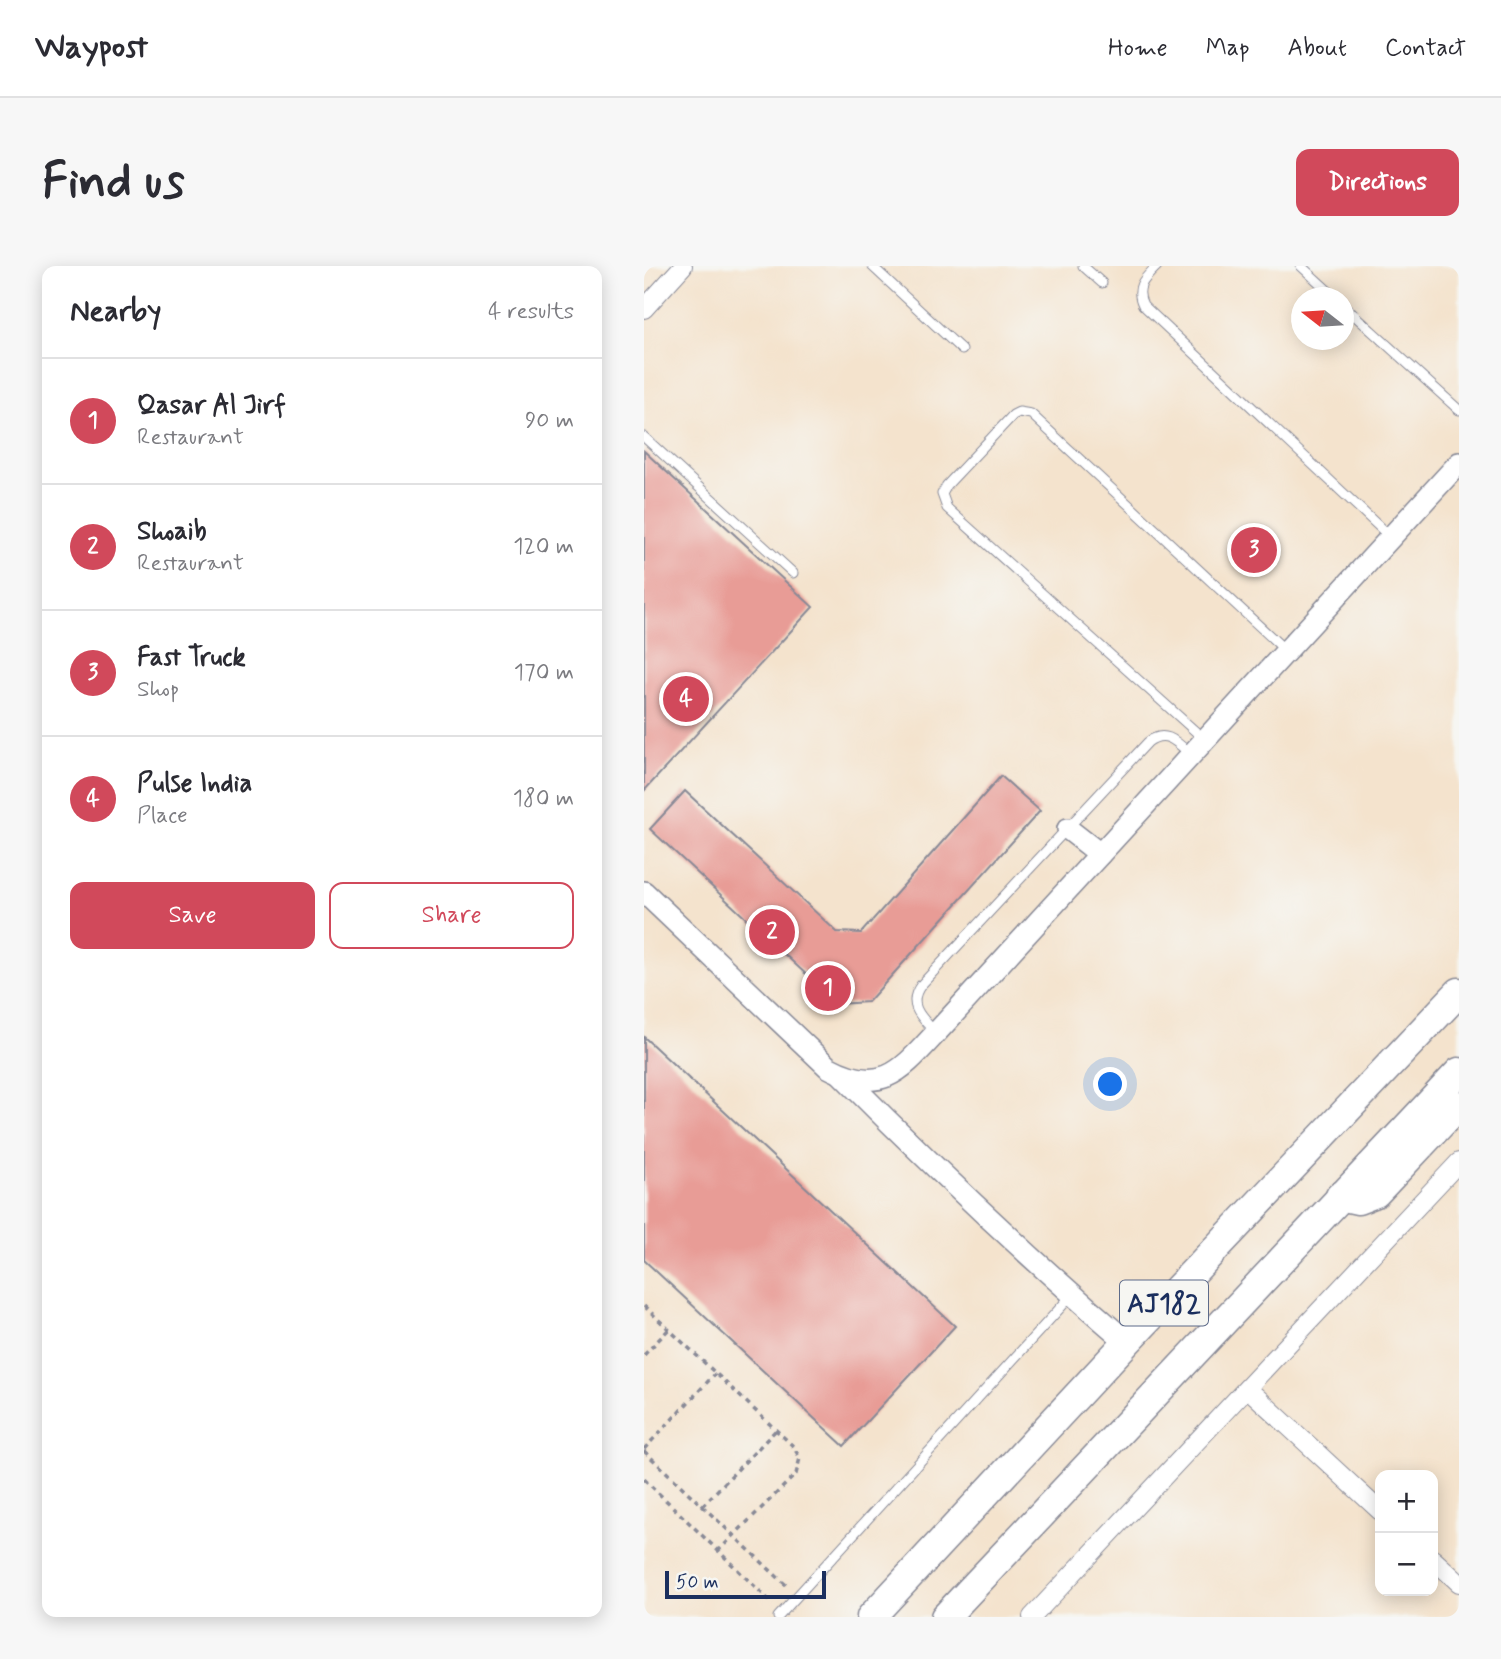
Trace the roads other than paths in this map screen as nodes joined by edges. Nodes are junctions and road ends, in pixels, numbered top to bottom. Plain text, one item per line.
1 (683, 266) edge
2 (872, 266) edge
3 (1083, 266) edge
4 (1157, 266) edge
5 (1301, 266) edge
6 (1102, 283) dead end
7 (1324, 287) edge
8 (644, 309) edge
9 (1354, 314) edge
10 (962, 350) dead end
11 (1459, 410) edge
12 (644, 437) edge
13 (1459, 463) edge
14 (1391, 538) junction
15 (793, 573) dead end
16 (1286, 651) junction
17 (1198, 748) junction
18 (1068, 830) junction
19 (1100, 854) junction
20 (644, 892) edge
21 (1459, 992) edge
22 (936, 1033) junction
23 (1459, 1072) edge
24 (841, 1074) junction
25 (1459, 1105) edge
26 (1459, 1162) edge
27 (1340, 1196) junction
28 (1072, 1295) junction
29 (1127, 1342) junction
30 (1247, 1388) junction
31 (1375, 1506) edge
32 (1438, 1564) edge
33 (1459, 1583) edge
34 (780, 1615) edge
35 (871, 1617) edge
36 (945, 1617) edge
37 (1032, 1617) edge

1 - 8 street
2 - 10 lane
3 - 6 lane
4 - 14 lane
5 - 7 lane
9 - 11 lane
12 - 15 lane
13 - 14 street
14 - 16 street
16 - 17 street
16 - 17 lane
17 - 18 lane
17 - 19 street
18 - 19 street
18 - 22 lane
19 - 22 street
20 - 24 street
21 - 29 highway, AJ182
22 - 24 street
23 - 27 highway, AJ182
24 - 28 street
25 - 27 highway
26 - 30 street
27 - 36 highway, AJ182
28 - 29 street
28 - 34 lane
29 - 35 highway, AJ182
30 - 31 street
30 - 37 street
32 - 33 street

